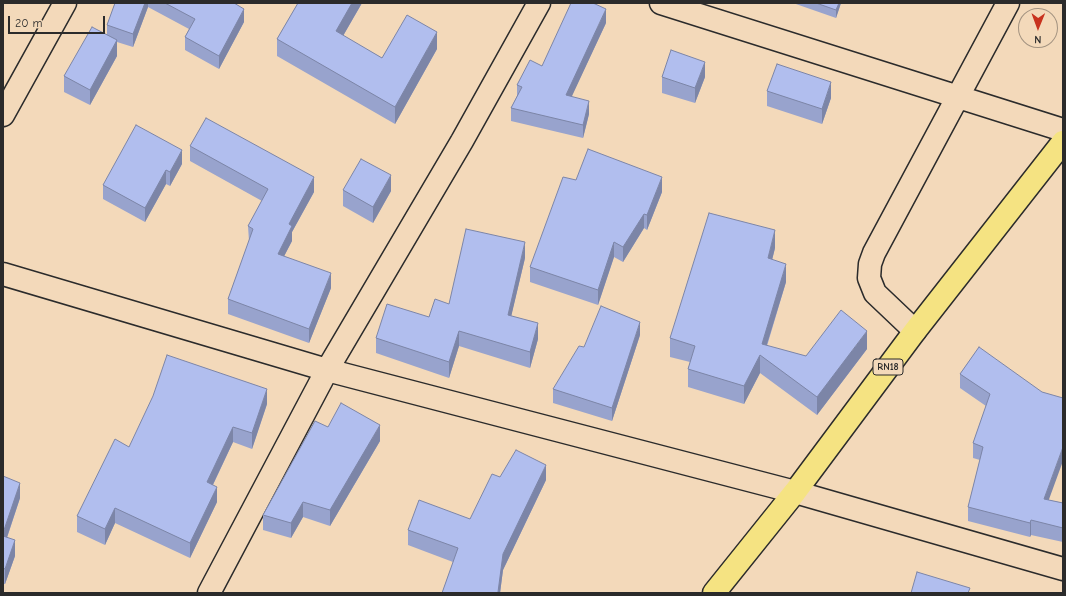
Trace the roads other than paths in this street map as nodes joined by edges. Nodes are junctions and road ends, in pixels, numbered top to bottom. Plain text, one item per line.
1 (65, 3) edge
2 (538, 3) edge
3 (661, 3) edge
4 (1008, 3) edge
5 (958, 97) junction
6 (3, 115) edge
7 (1063, 130) edge
8 (1063, 142) edge
9 (3, 274) edge
10 (915, 331) junction
11 (327, 370) junction
12 (795, 492) junction
13 (1063, 569) edge
14 (209, 593) edge
15 (714, 593) edge

1 - 6 street
2 - 11 street
3 - 5 street
4 - 5 street
5 - 7 street
5 - 10 street
8 - 10 main road, RN18
9 - 11 street
10 - 12 main road, RN18
11 - 12 street
11 - 14 street
12 - 13 street
12 - 15 main road, RN18

